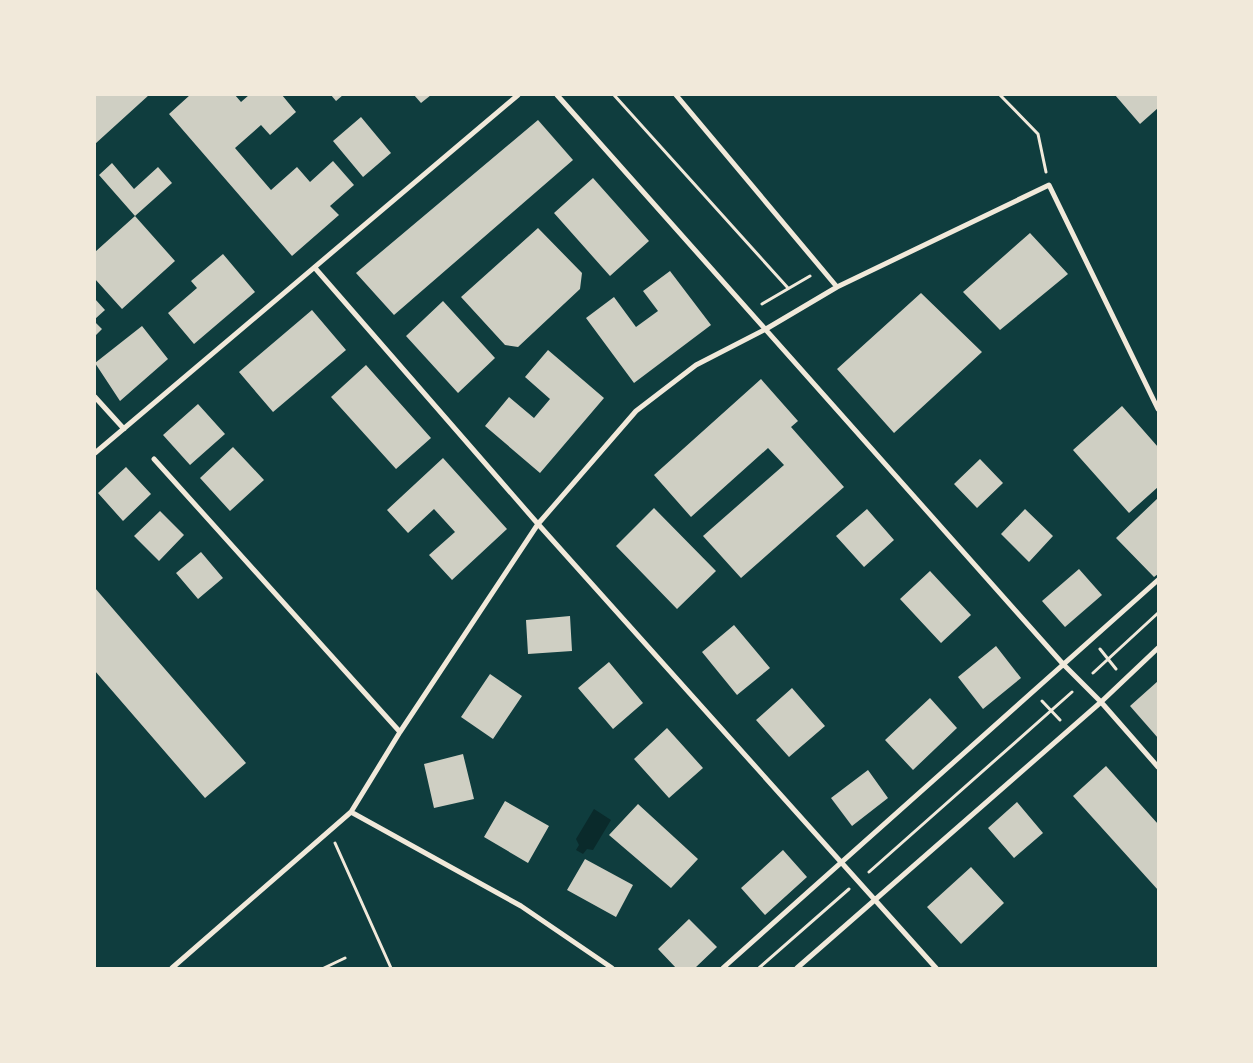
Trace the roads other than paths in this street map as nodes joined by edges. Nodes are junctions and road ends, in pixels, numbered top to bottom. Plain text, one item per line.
1 (518, 95) edge
2 (557, 95) edge
3 (676, 95) edge
4 (315, 268) junction
5 (837, 287) junction
6 (766, 328) junction
7 (95, 397) edge
8 (1158, 409) edge
9 (124, 429) junction
10 (95, 453) edge
11 (154, 459) dead end
12 (538, 524) junction
13 (1158, 580) edge
14 (1158, 648) edge
15 (1063, 664) junction
16 (1101, 702) junction
17 (400, 732) junction
18 (1158, 767) edge
19 (351, 812) junction
20 (842, 862) junction
21 (874, 900) junction
22 (172, 968) edge
23 (612, 968) edge
24 (723, 968) edge
25 (796, 968) edge
26 (936, 968) edge

1 - 4 street
2 - 6 street
3 - 5 street
4 - 9 street
4 - 12 street
5 - 6 street
5 - 8 street
6 - 12 street
6 - 15 street
7 - 9 street
9 - 10 street
11 - 17 street
12 - 17 street
12 - 20 street
13 - 15 street
14 - 16 street
15 - 16 street
15 - 20 street
16 - 18 street
16 - 21 street
17 - 19 street
19 - 22 street
19 - 23 street
20 - 21 street
20 - 24 street
21 - 25 street
21 - 26 street

